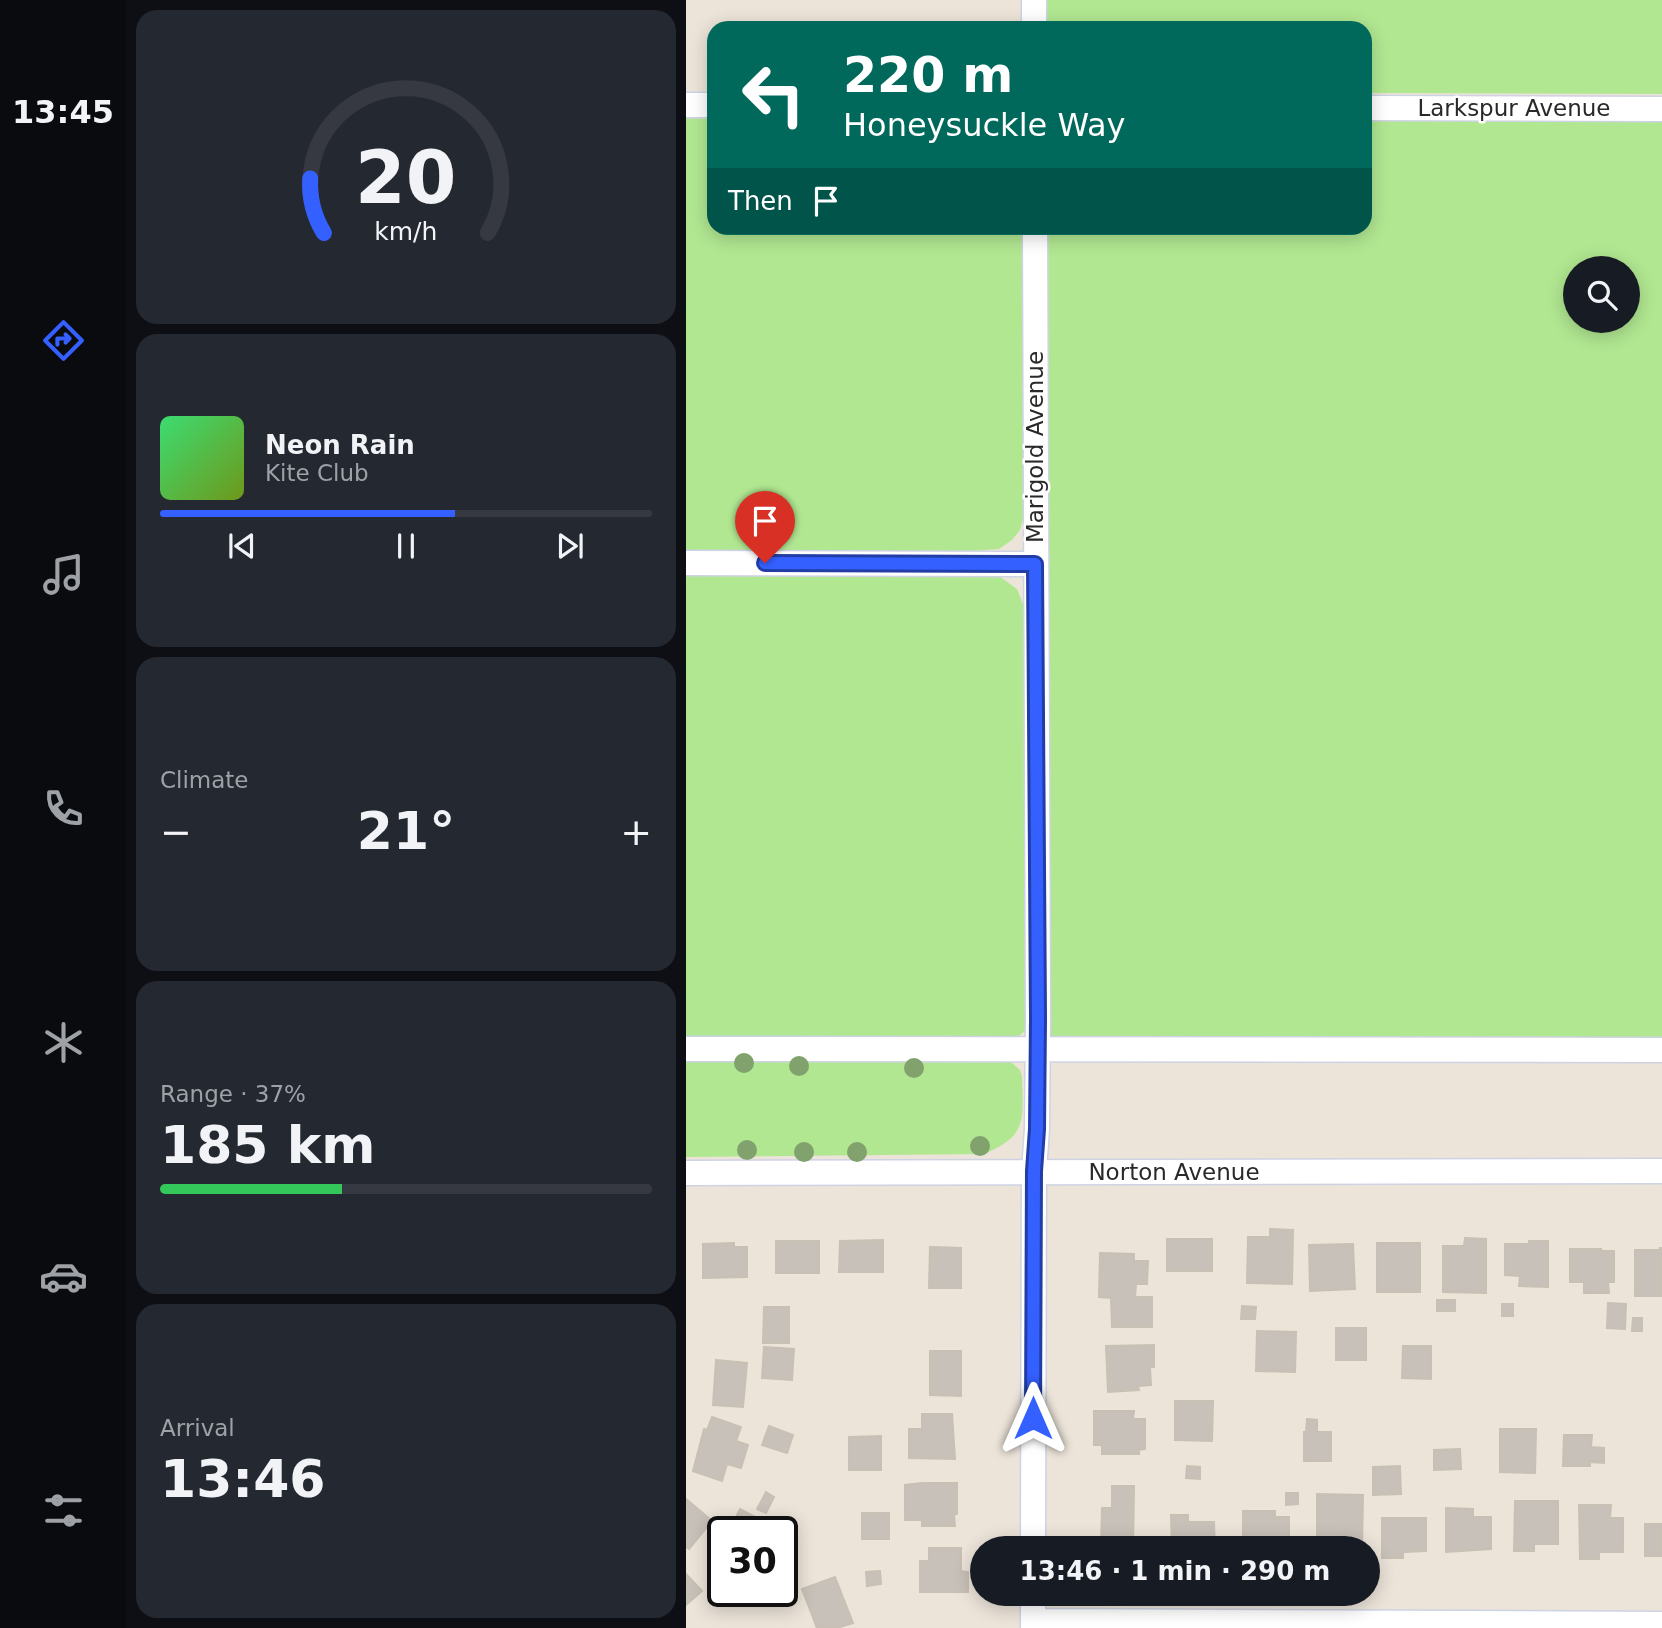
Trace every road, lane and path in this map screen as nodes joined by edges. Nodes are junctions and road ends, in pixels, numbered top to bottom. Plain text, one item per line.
1 (1034, 0) edge
2 (1034, 21) edge
3 (686, 105) edge
4 (707, 105) edge
5 (1372, 108) edge
6 (1662, 109) edge
7 (1035, 235) edge
8 (686, 563) edge
9 (1035, 564) junction
10 (686, 1049) edge
11 (1037, 1049) junction
12 (1662, 1050) edge
13 (1034, 1171) junction
14 (1662, 1171) edge
15 (686, 1173) edge
16 (1033, 1536) edge
17 (1033, 1606) edge
18 (1033, 1624) edge
19 (1662, 1624) edge

1 - 2 street
3 - 4 street
5 - 6 street, Larkspur Avenue
7 - 9 street, Marigold Avenue
8 - 9 street
9 - 11 street, Marigold Avenue
10 - 11 street
11 - 12 street
11 - 13 street, Marigold Avenue
13 - 14 street, Norton Avenue
13 - 15 street, Norton Avenue
13 - 16 street, Marigold Avenue
17 - 18 street
18 - 19 street

